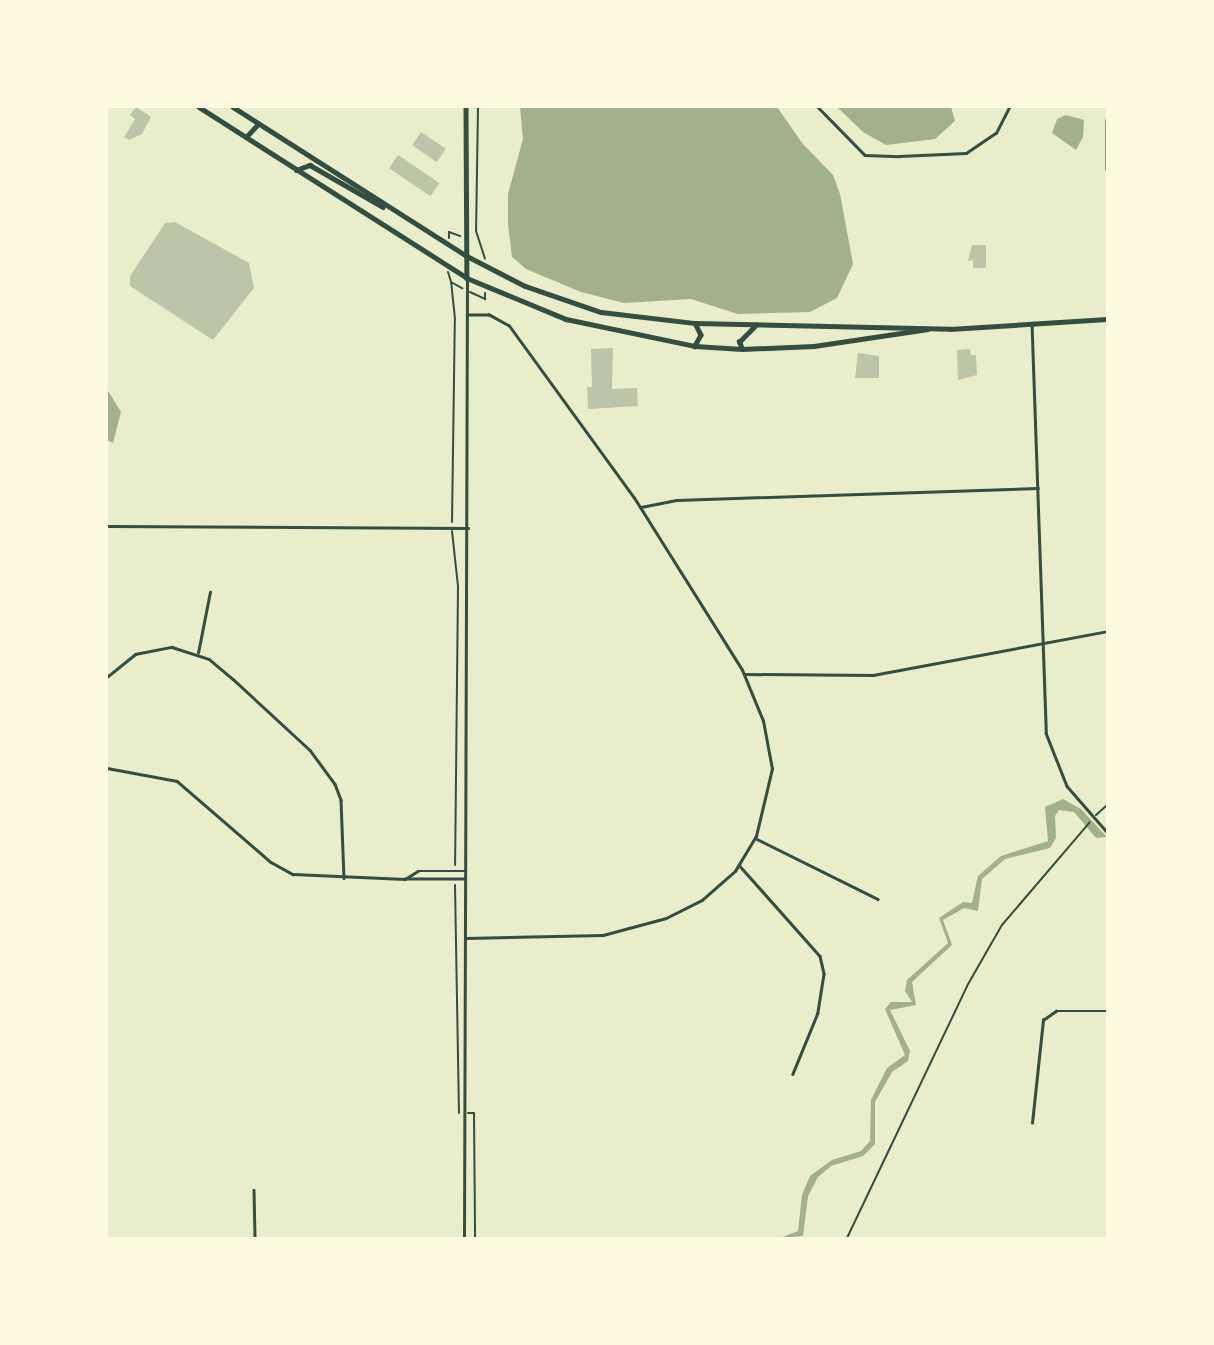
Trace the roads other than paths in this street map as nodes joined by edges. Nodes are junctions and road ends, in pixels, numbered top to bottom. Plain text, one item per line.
1 (199, 107) edge
2 (233, 107) edge
3 (466, 107) edge
4 (818, 107) edge
5 (1009, 107) edge
6 (1107, 120) edge
7 (258, 124) junction
8 (246, 137) junction
9 (1107, 169) edge
10 (296, 170) junction
11 (387, 208) junction
12 (467, 256) junction
13 (467, 278) junction
14 (468, 315) junction
15 (1107, 319) edge
16 (695, 323) junction
17 (1032, 323) junction
18 (756, 325) junction
19 (932, 328) junction
20 (695, 346) junction
21 (742, 349) junction
22 (1038, 488) junction
23 (640, 508) junction
24 (107, 526) edge
25 (468, 528) junction
26 (210, 592) dead end
27 (1107, 631) edge
28 (1040, 645) junction
29 (198, 653) junction
30 (744, 674) junction
31 (107, 677) edge
32 (107, 768) edge
33 (1107, 832) edge
34 (755, 838) junction
35 (740, 866) junction
36 (466, 870) junction
37 (344, 878) junction
38 (405, 879) junction
39 (466, 879) junction
40 (878, 899) dead end
41 (466, 938) junction
42 (1107, 1011) edge
43 (793, 1074) dead end
44 (1032, 1123) dead end
45 (254, 1190) dead end
46 (255, 1238) edge
47 (464, 1238) edge

1 - 8 main road
2 - 7 main road
3 - 12 main road
4 - 5 street
6 - 9 street
7 - 8 main road
7 - 11 main road
8 - 10 main road
10 - 11 main road
10 - 13 main road
11 - 12 main road
12 - 13 main road
12 - 16 main road
13 - 14 street
13 - 20 main road
14 - 23 street
14 - 25 street
15 - 17 main road
16 - 18 main road
16 - 20 main road
17 - 19 main road
17 - 22 street
18 - 19 main road
18 - 21 main road
19 - 21 main road
20 - 21 main road
22 - 23 street
22 - 28 street
23 - 30 street
24 - 25 street
25 - 36 street
26 - 29 street
27 - 28 street
28 - 30 street
28 - 33 street
29 - 31 street
29 - 37 street
30 - 34 street
32 - 37 street
34 - 35 street
34 - 40 street
35 - 41 street
35 - 43 street
36 - 38 street
36 - 39 street
37 - 38 street
38 - 39 street
39 - 41 street
41 - 47 street
42 - 44 street
45 - 46 street

